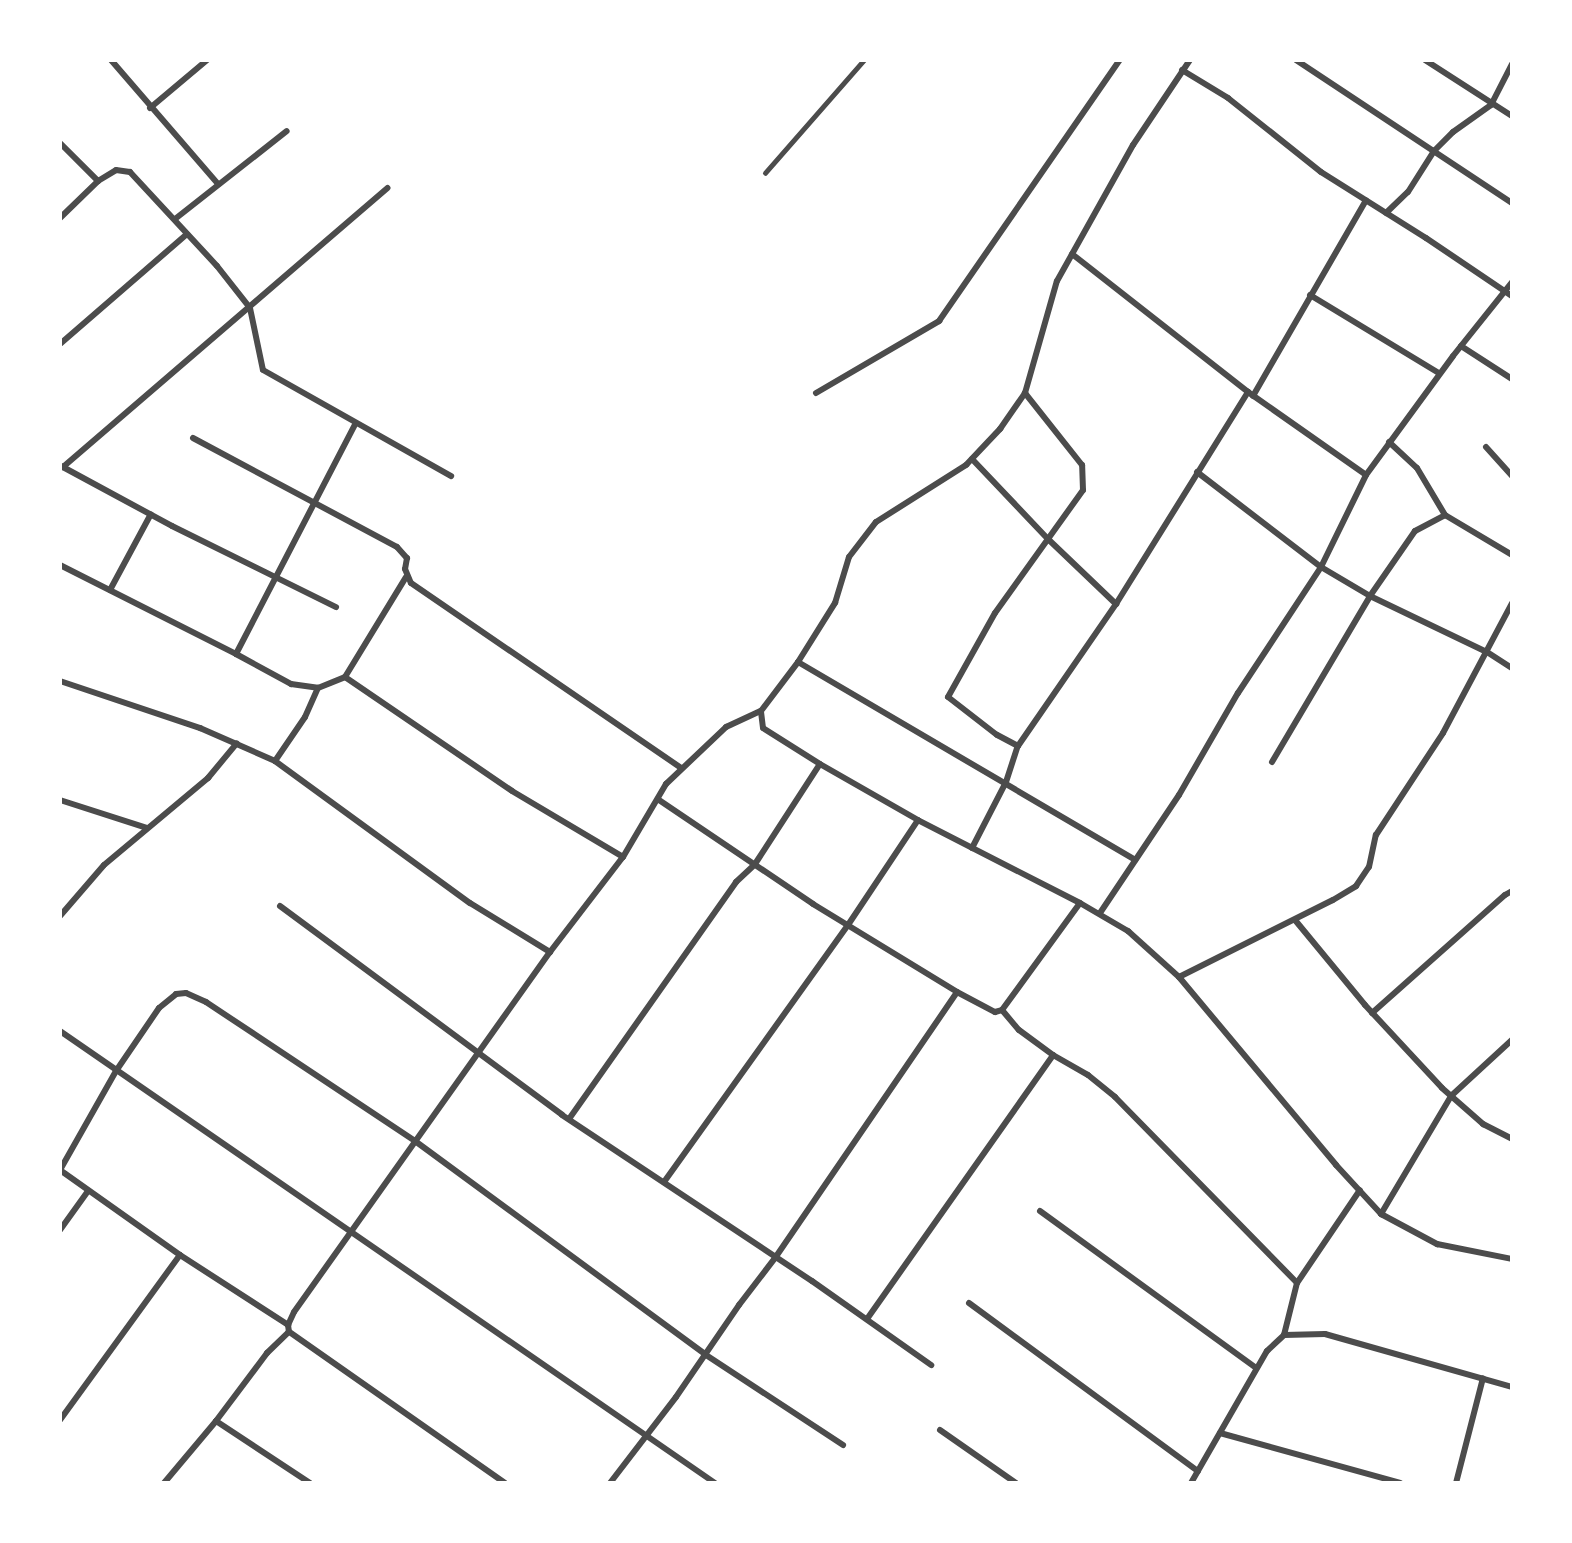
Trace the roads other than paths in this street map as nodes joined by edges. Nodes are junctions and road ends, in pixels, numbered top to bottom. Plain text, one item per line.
1 (111, 60) edge
2 (207, 60) edge
3 (864, 60) edge
4 (1120, 60) edge
5 (1191, 60) edge
6 (1296, 60) edge
7 (1425, 60) edge
8 (1512, 64) edge
9 (1182, 70) junction
10 (1491, 105) junction
11 (150, 108) junction
12 (1512, 116) edge
13 (287, 131) dead end
14 (60, 143) edge
15 (1434, 151) junction
16 (765, 173) dead end
17 (98, 181) junction
18 (218, 184) junction
19 (387, 188) dead end
20 (1366, 200) junction
21 (1512, 203) edge
22 (1386, 213) junction
23 (60, 218) edge
24 (175, 219) junction
25 (187, 234) junction
26 (1072, 254) junction
27 (1512, 282) edge
28 (1505, 292) junction
29 (1310, 295) junction
30 (1512, 296) edge
31 (250, 308) junction
32 (60, 344) edge
33 (1461, 346) junction
34 (1439, 373) junction
35 (1512, 379) edge
36 (816, 393) dead end
37 (1025, 393) junction
38 (1250, 394) junction
39 (355, 424) junction
40 (193, 438) dead end
41 (1389, 441) junction
42 (1486, 447) dead end
43 (972, 459) junction
44 (62, 466) edge
45 (1197, 472) junction
46 (1366, 475) junction
47 (451, 476) dead end
48 (1512, 476) edge
49 (316, 501) junction
50 (151, 514) junction
51 (1445, 515) junction
52 (1049, 540) junction
53 (1512, 555) edge
54 (60, 565) edge
55 (1321, 567) junction
56 (275, 576) junction
57 (406, 577) junction
58 (110, 590) junction
59 (1370, 596) junction
60 (1512, 603) edge
61 (1116, 604) junction
62 (336, 607) dead end
63 (1487, 652) junction
64 (236, 654) junction
65 (798, 663) junction
66 (1512, 668) edge
67 (345, 677) junction
68 (60, 681) edge
69 (318, 688) junction
70 (761, 711) junction
71 (237, 743) junction
72 (1018, 746) junction
73 (274, 761) junction
74 (1272, 762) dead end
75 (820, 764) junction
76 (681, 768) junction
77 (1006, 782) junction
78 (60, 800) edge
79 (659, 800) junction
80 (918, 820) junction
81 (147, 828) junction
82 (972, 848) junction
83 (623, 857) junction
84 (1135, 860) junction
85 (755, 864) junction
86 (1512, 891) edge
87 (1080, 903) junction
88 (280, 906) dead end
89 (1100, 913) junction
90 (60, 916) edge
91 (1294, 920) junction
92 (848, 925) junction
93 (550, 952) junction
94 (1179, 977) junction
95 (957, 992) junction
96 (1002, 1010) junction
97 (1372, 1013) junction
98 (60, 1031) edge
99 (1512, 1040) edge
100 (479, 1055) junction
101 (1053, 1055) junction
102 (116, 1071) junction
103 (1451, 1096) junction
104 (569, 1119) junction
105 (1512, 1139) edge
106 (416, 1141) junction
107 (60, 1170) edge
108 (664, 1182) junction
109 (1360, 1190) junction
110 (88, 1191) junction
111 (1040, 1211) dead end
112 (1382, 1214) junction
113 (60, 1230) edge
114 (352, 1232) junction
115 (180, 1254) junction
116 (775, 1258) junction
117 (1512, 1259) edge
118 (1297, 1283) junction
119 (969, 1303) dead end
120 (867, 1319) junction
121 (288, 1325) junction
122 (289, 1332) junction
123 (1284, 1335) junction
124 (706, 1355) junction
125 (931, 1365) dead end
126 (1256, 1368) junction
127 (1483, 1378) junction
128 (1512, 1387) edge
129 (60, 1420) edge
130 (216, 1421) junction
131 (940, 1430) dead end
132 (1220, 1433) junction
133 (648, 1436) junction
134 (843, 1445) dead end
135 (1198, 1471) junction
136 (164, 1483) edge
137 (310, 1483) edge
138 (505, 1483) edge
139 (610, 1483) edge
140 (715, 1483) edge
141 (1016, 1483) edge
142 (1191, 1483) edge
143 (1400, 1483) edge
144 (1456, 1483) edge

1 - 11 street
2 - 11 street
3 - 16 lane
4 - 36 street
5 - 9 street
6 - 15 street
7 - 10 street
8 - 10 street
9 - 20 street
9 - 26 street
10 - 12 street
10 - 15 street
11 - 18 street
13 - 18 street
14 - 17 street
15 - 21 street
15 - 22 street
17 - 23 street
17 - 24 street
18 - 24 street
19 - 31 street
20 - 22 street
20 - 29 street
22 - 28 street
24 - 25 street
25 - 31 street
25 - 32 street
26 - 37 street
26 - 38 street
27 - 28 street
28 - 30 street
28 - 33 street
29 - 34 street
29 - 38 street
31 - 39 street
31 - 44 street
33 - 34 street
33 - 35 street
34 - 41 street
37 - 43 street
37 - 52 street
38 - 45 street
38 - 46 street
39 - 47 street
39 - 49 street
40 - 49 street
41 - 46 street
41 - 51 street
42 - 48 street
43 - 52 street
43 - 65 street
44 - 50 street
45 - 55 street
45 - 61 street
46 - 55 street
49 - 56 street
49 - 57 street
50 - 56 street
50 - 58 street
51 - 53 street
51 - 59 street
52 - 61 street
52 - 72 street
54 - 58 street
55 - 59 street
55 - 84 street
56 - 62 street
56 - 64 street
57 - 67 street
57 - 76 street
58 - 64 street
59 - 63 street
59 - 74 street
60 - 63 street
61 - 72 street
63 - 66 street
63 - 91 street
64 - 69 street
65 - 70 street
65 - 77 street
67 - 69 street
67 - 83 street
68 - 71 street
69 - 73 street
70 - 75 street
70 - 76 street
71 - 73 street
71 - 81 street
72 - 77 street
73 - 93 street
75 - 80 street
75 - 85 street
76 - 79 street
77 - 82 street
77 - 84 street
78 - 81 street
79 - 83 street
79 - 85 street
80 - 82 street
80 - 92 street
81 - 90 street
82 - 87 street
83 - 93 street
84 - 89 street
85 - 92 street
85 - 104 street
86 - 97 street
87 - 89 street
87 - 96 street
88 - 100 street
89 - 94 street
91 - 94 street
91 - 97 street
92 - 95 street
92 - 108 street
93 - 100 street
94 - 109 street
95 - 96 street
95 - 116 street
96 - 101 street
97 - 103 street
98 - 102 street
99 - 103 street
100 - 104 street
100 - 106 street
101 - 118 street
101 - 120 street
102 - 106 street
102 - 107 street
102 - 114 street
103 - 105 street
103 - 112 street
104 - 108 street
106 - 114 street
106 - 124 street
107 - 110 street
108 - 116 street
109 - 112 street
109 - 118 street
110 - 113 street
110 - 115 street
111 - 126 street
112 - 117 street
114 - 121 street
114 - 133 street
115 - 121 street
115 - 129 street
116 - 120 street
116 - 124 street
118 - 123 street
119 - 135 street
120 - 125 street
121 - 122 street
122 - 130 street
122 - 138 street
123 - 126 street
123 - 127 street
124 - 133 street
124 - 134 street
126 - 132 street
127 - 128 street
127 - 144 street
130 - 136 street
130 - 137 street
131 - 141 street
132 - 135 street
132 - 143 street
133 - 139 street
133 - 140 street
135 - 142 street

